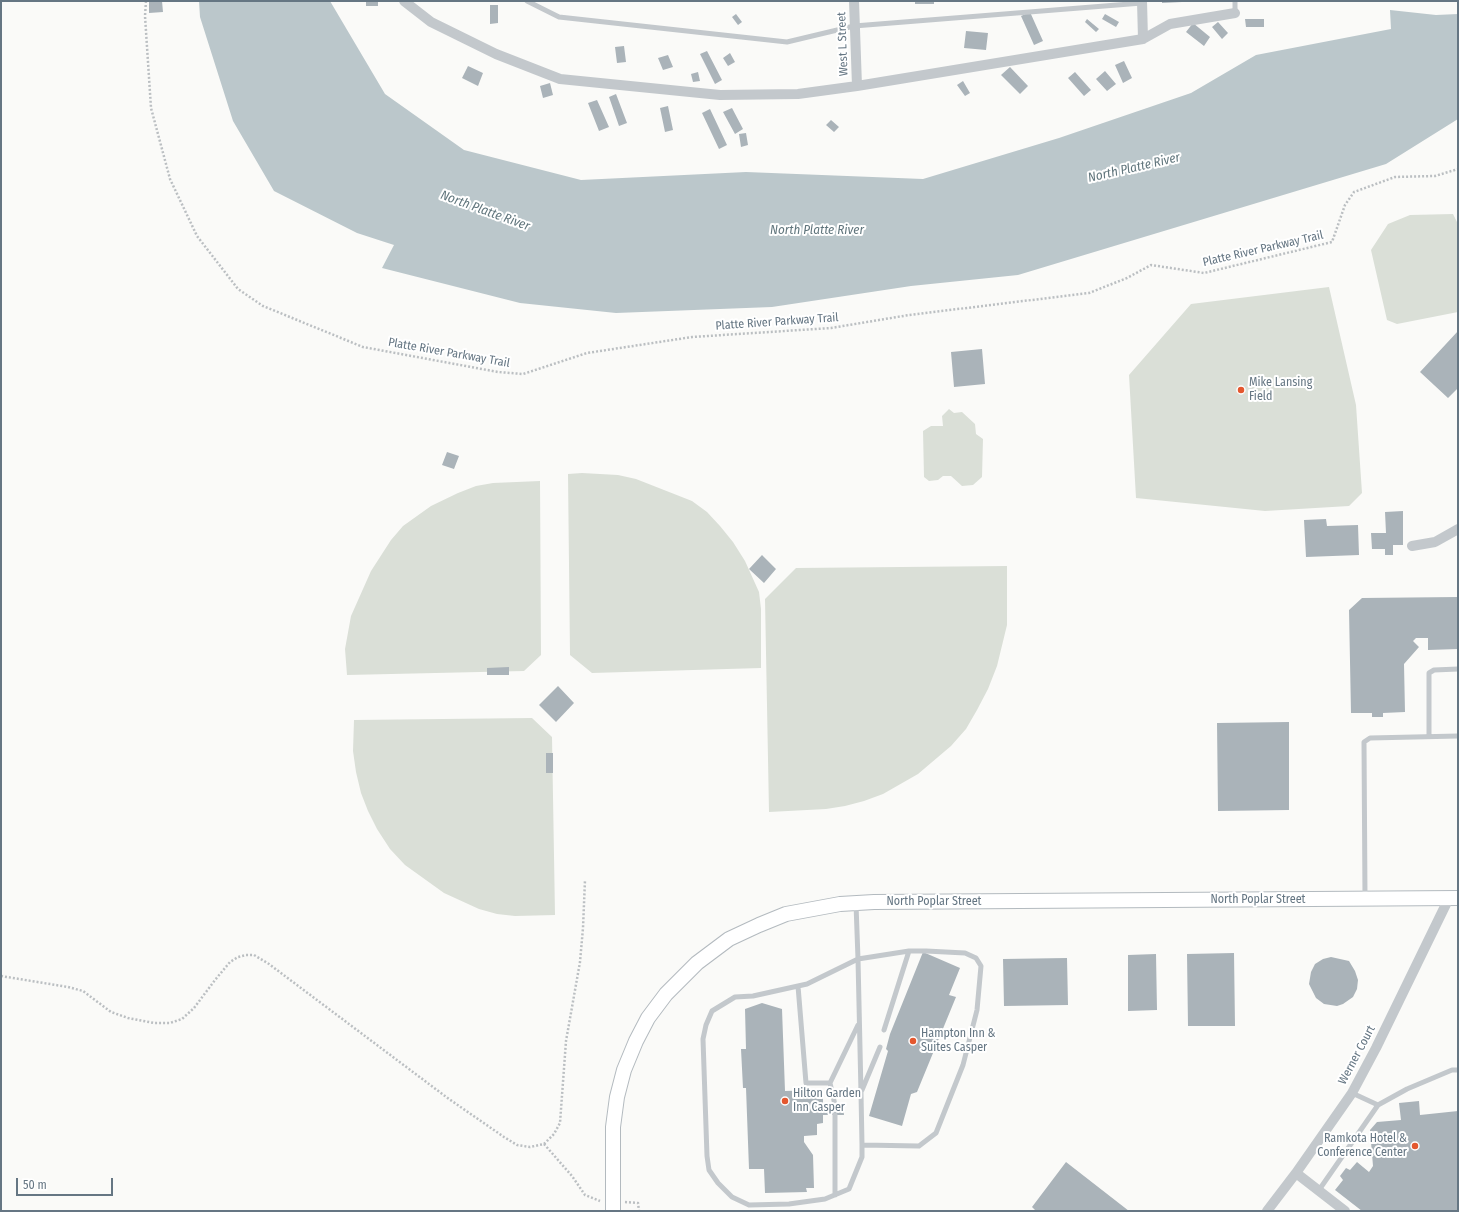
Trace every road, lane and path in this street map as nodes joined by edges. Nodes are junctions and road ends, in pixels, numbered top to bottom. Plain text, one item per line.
1 (146, 1) edge
2 (404, 1) edge
3 (527, 1) edge
4 (854, 1) edge
5 (1235, 1) edge
6 (1142, 2) edge
7 (1235, 13) joint
8 (854, 26) junction
9 (1142, 38) junction
10 (857, 86) junction
11 (1458, 169) edge
12 (1458, 529) edge
13 (1412, 546) dead end
14 (1458, 669) edge
15 (1429, 736) junction
16 (1458, 736) edge
17 (585, 880) dead end
18 (1454, 898) edge
19 (1365, 899) junction
20 (856, 903) junction
21 (909, 951) junction
22 (858, 959) junction
23 (1, 976) edge
24 (798, 986) junction
25 (859, 1024) junction
26 (884, 1030) dead end
27 (880, 1047) dead end
28 (1458, 1070) edge
29 (830, 1083) junction
30 (1352, 1092) junction
31 (861, 1093) junction
32 (835, 1105) dead end
33 (1378, 1105) junction
34 (835, 1115) dead end
35 (544, 1144) junction
36 (862, 1145) junction
37 (1296, 1173) junction
38 (1318, 1190) junction
39 (835, 1195) junction
40 (613, 1207) edge
41 (639, 1211) edge
42 (1267, 1211) edge
43 (1346, 1211) edge

1 - 11 path, Platte River Parkway Trail
2 - 10 street
3 - 8 lane
4 - 8 street, West L Street
5 - 7 lane
6 - 8 lane
6 - 9 street
7 - 9 street
8 - 10 street, West L Street
9 - 10 street
12 - 13 street
14 - 15 lane
15 - 16 lane
15 - 19 lane
17 - 35 path
18 - 19 main road, North Poplar Street
18 - 30 street, Werner Court
19 - 20 main road, North Poplar Street
20 - 22 lane
20 - 40 main road, North Poplar Street
21 - 22 lane
21 - 26 lane
21 - 36 lane
22 - 24 lane
22 - 25 lane
23 - 35 path
24 - 29 lane
24 - 39 lane
25 - 29 lane
25 - 31 lane
27 - 31 lane
28 - 33 lane
29 - 32 lane
30 - 33 lane
30 - 37 street, Werner Court
31 - 36 lane
33 - 38 lane
34 - 39 lane
35 - 40 path
36 - 39 lane
37 - 38 street
37 - 42 street, Werner Court
38 - 43 street
40 - 41 path

